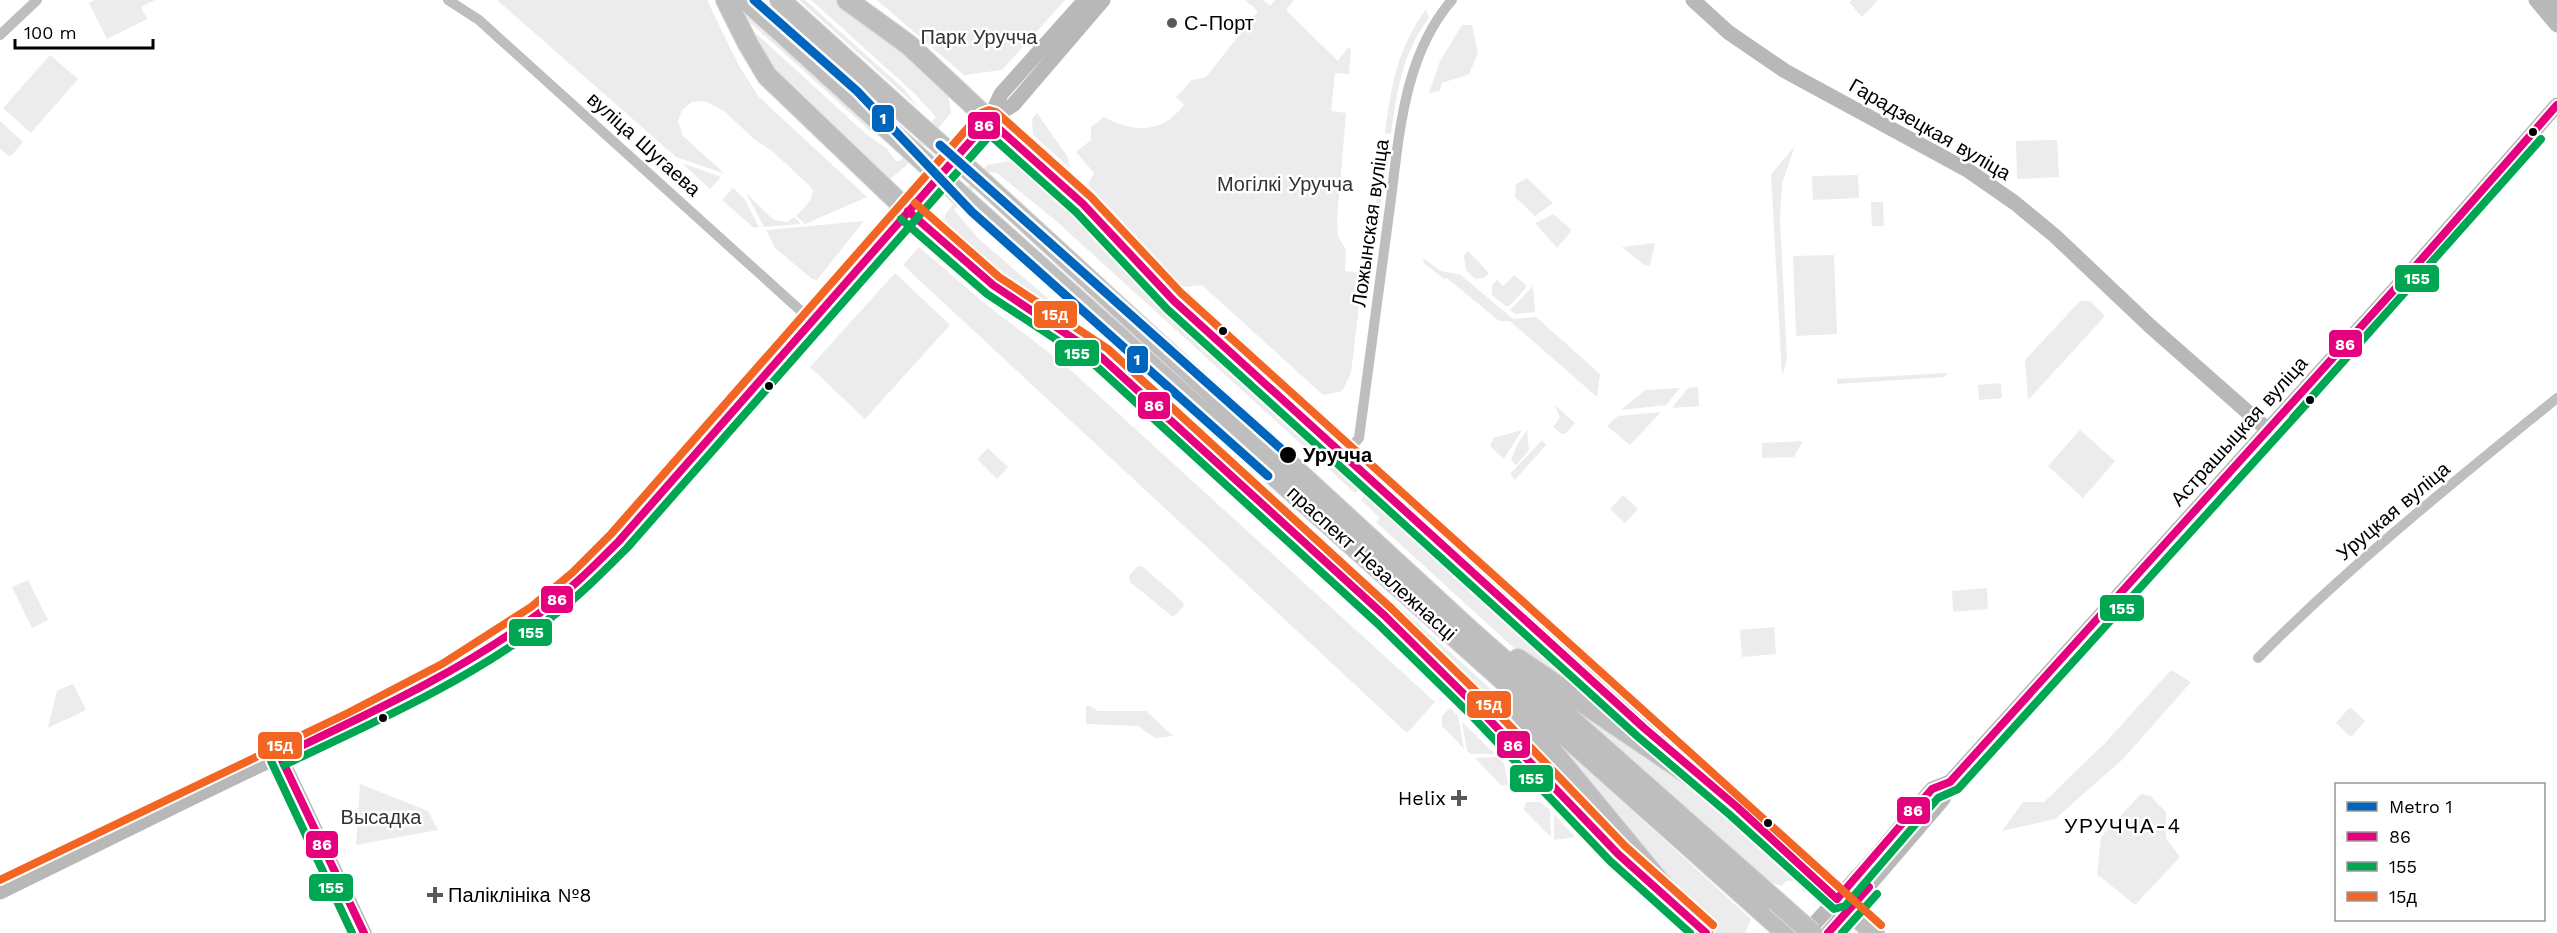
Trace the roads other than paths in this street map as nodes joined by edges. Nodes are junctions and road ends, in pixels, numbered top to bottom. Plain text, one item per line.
1 (37, 0) edge
2 (448, 0) edge
3 (726, 0) edge
4 (746, 0) edge
5 (780, 0) edge
6 (847, 0) edge
7 (1085, 0) edge
8 (1102, 0) edge
9 (1452, 0) edge
10 (1693, 0) edge
11 (2536, 0) edge
12 (2551, 0) edge
13 (2557, 7) edge
14 (2557, 25) edge
15 (0, 35) edge
16 (2557, 105) edge
17 (989, 120) junction
18 (908, 211) junction
19 (812, 321) junction
20 (2557, 398) edge
21 (2268, 430) junction
22 (1344, 455) junction
23 (1465, 636) junction
24 (2258, 658) dead end
25 (280, 756) junction
26 (1737, 807) junction
27 (0, 892) edge
28 (1843, 905) junction
29 (1769, 906) junction
30 (1683, 910) junction
31 (364, 933) edge
32 (1706, 933) edge
33 (1786, 933) edge
34 (1806, 933) edge
35 (1812, 933) edge
36 (1828, 933) edge
37 (1874, 933) edge

1 - 15 street
2 - 19 street, вуліца Шугаева
3 - 18 highway
4 - 23 highway, праспект Незалежнасці, bridge
5 - 23 highway, праспект Незалежнасці, bridge
6 - 17 highway
7 - 17 main road
8 - 17 main road
9 - 22 street, Ложынская вуліца
10 - 21 main road, Гарадзецкая вуліца
11 - 14 main road
12 - 13 main road
16 - 21 main road, Астрашыцкая вуліца
17 - 18 main road
17 - 22 main road
18 - 19 main road
18 - 30 main road, праспект Незалежнасці
19 - 25 main road
20 - 24 street, Уруцкая вуліца
21 - 28 main road, Астрашыцкая вуліца
22 - 26 main road
23 - 26 highway
23 - 29 highway, праспект Незалежнасці
23 - 30 highway
25 - 27 main road
25 - 31 main road
26 - 28 main road
28 - 34 main road
28 - 36 main road
28 - 37 highway
29 - 33 highway, праспект Незалежнасці
29 - 35 highway, праспект Незалежнасці, bridge
30 - 32 main road, праспект Незалежнасці

